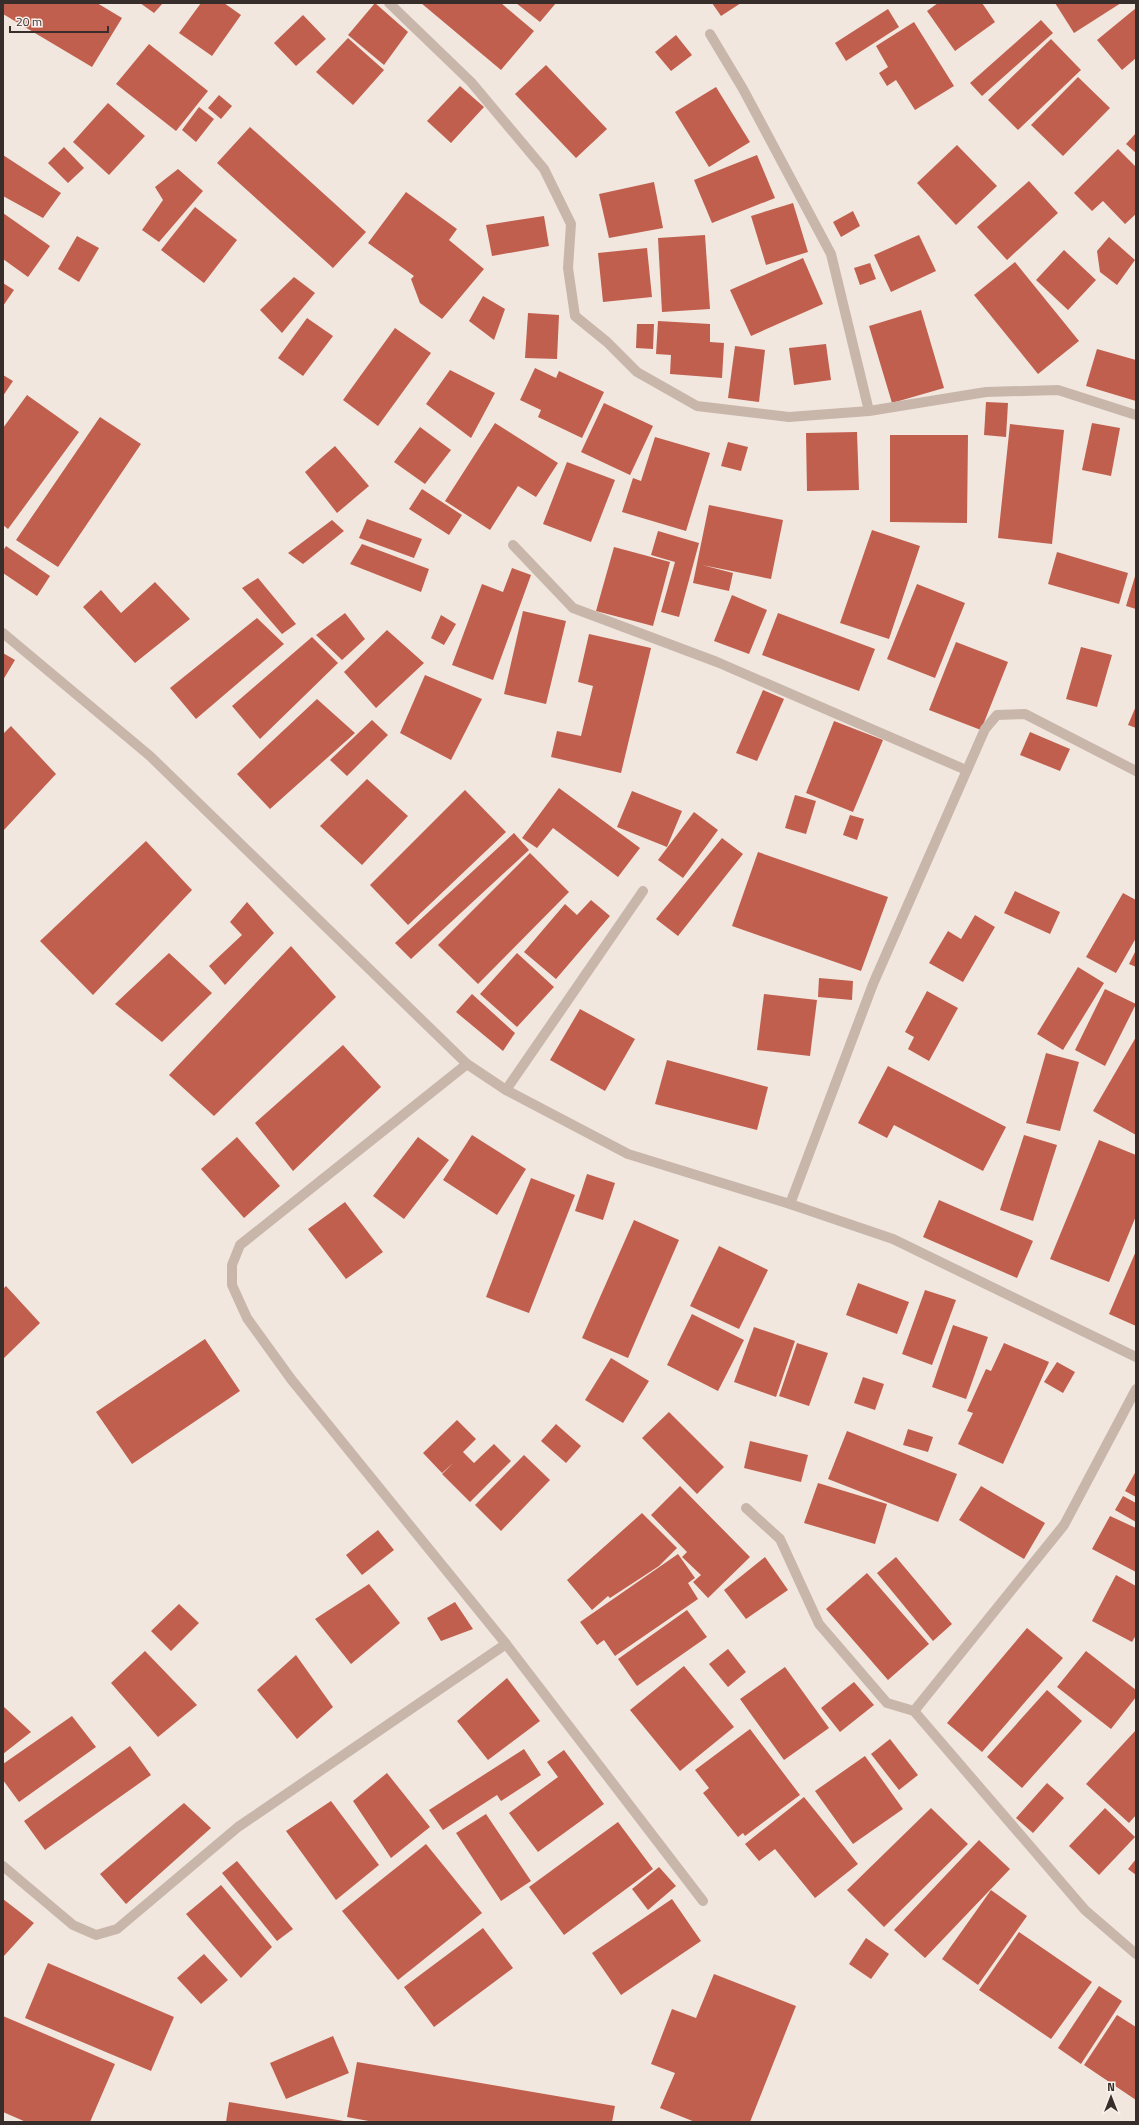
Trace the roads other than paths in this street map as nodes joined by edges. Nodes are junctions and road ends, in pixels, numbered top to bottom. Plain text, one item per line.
1 (389, 3) edge
2 (710, 34) dead end
3 (869, 411) junction
4 (1136, 415) edge
5 (513, 545) dead end
6 (3, 633) edge
7 (966, 770) junction
8 (1136, 771) edge
9 (643, 891) dead end
10 (467, 1064) junction
11 (506, 1090) junction
12 (790, 1204) junction
13 (1136, 1357) edge
14 (1136, 1389) edge
15 (746, 1508) dead end
16 (506, 1644) junction
17 (914, 1711) junction
18 (3, 1866) edge
19 (703, 1901) dead end
20 (1136, 1954) edge

1 - 3 street
2 - 3 street
3 - 4 street
5 - 7 street
6 - 10 street
7 - 8 street
7 - 12 street
9 - 11 street
10 - 11 street
10 - 16 street
11 - 12 street
12 - 13 street
14 - 17 street
15 - 17 street
16 - 18 street
16 - 19 street
17 - 20 street

